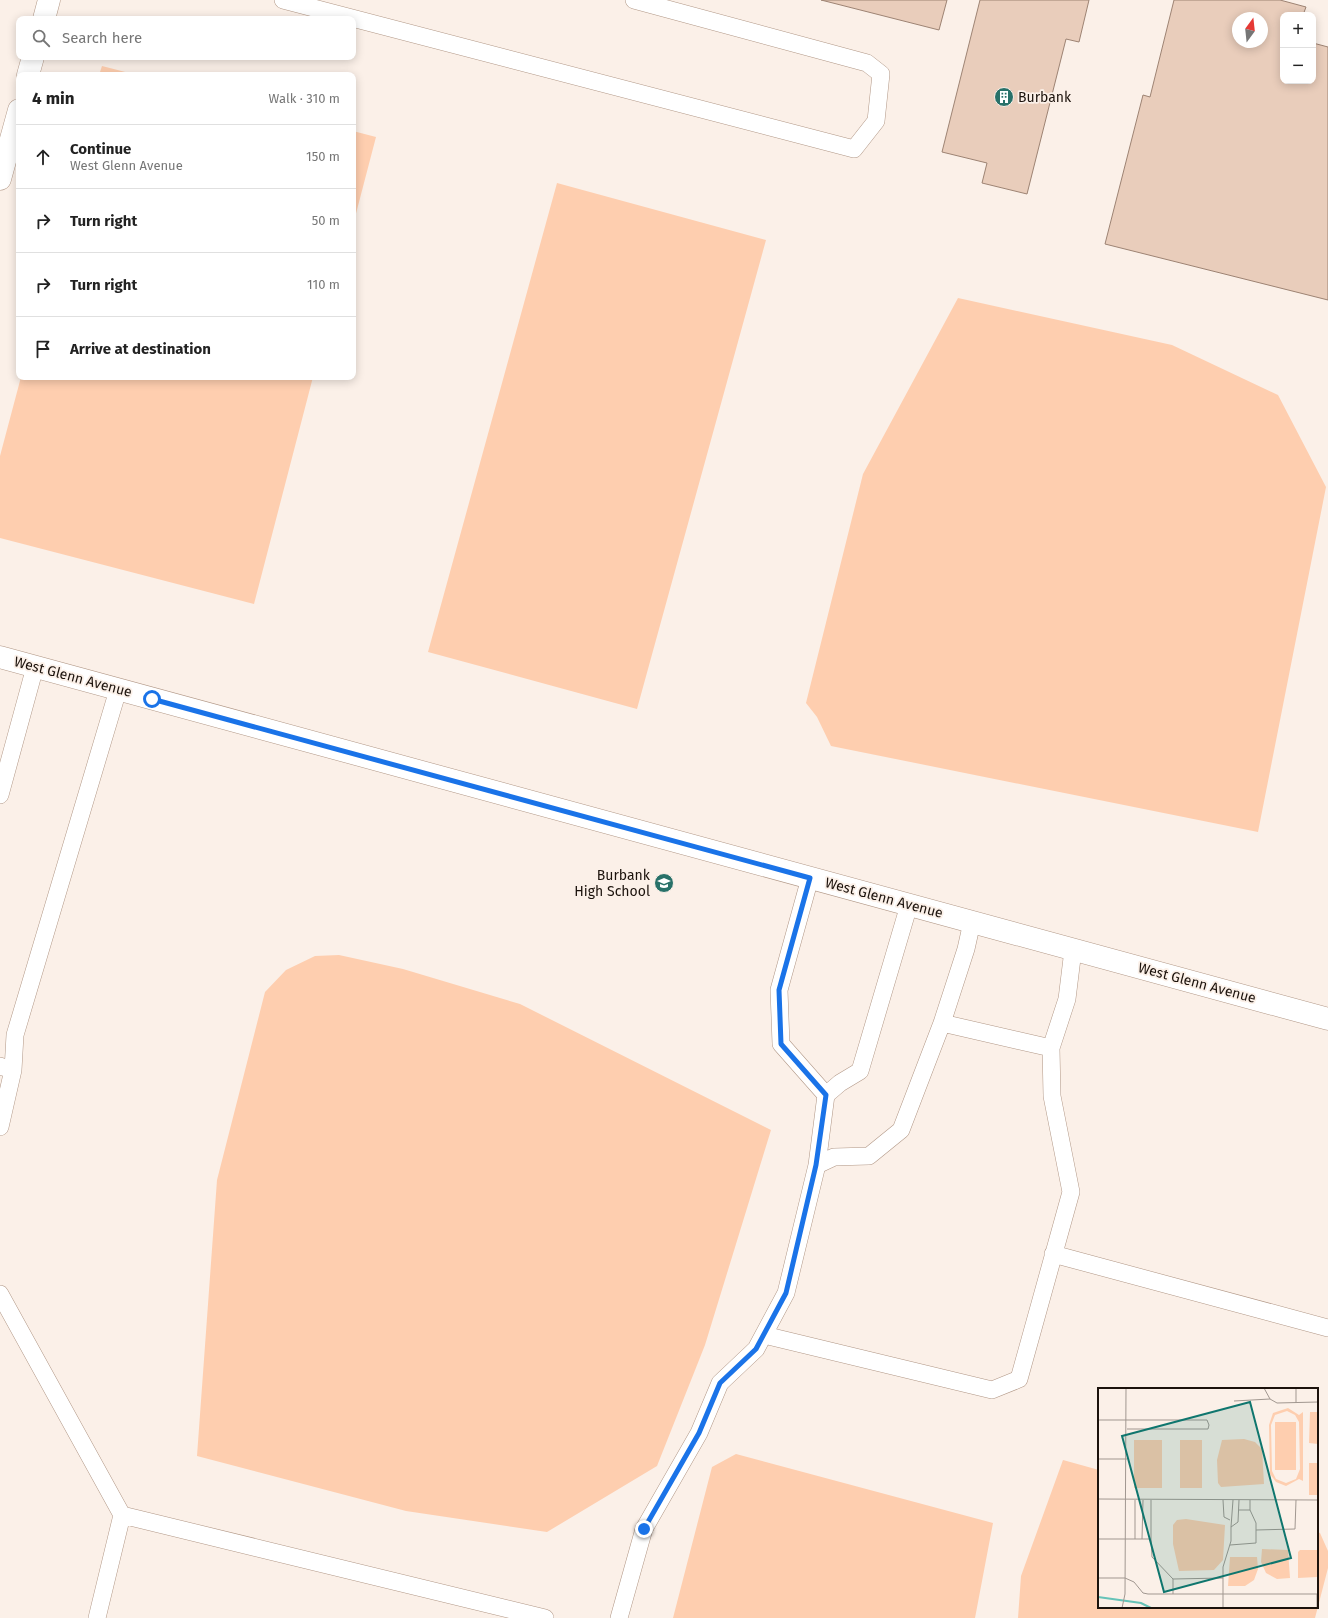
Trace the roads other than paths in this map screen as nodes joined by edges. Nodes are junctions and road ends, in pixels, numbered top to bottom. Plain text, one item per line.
1 (49, 0) edge
2 (283, 0) edge
3 (634, 0) edge
4 (45, 16) edge
5 (344, 16) edge
6 (356, 19) edge
7 (32, 60) edge
8 (29, 72) edge
9 (16, 121) edge
10 (0, 179) edge
11 (0, 657) edge
12 (35, 667) junction
13 (118, 690) junction
14 (0, 795) edge
15 (810, 878) junction
16 (909, 905) junction
17 (972, 922) junction
18 (1073, 950) junction
19 (1328, 1019) edge
20 (942, 1023) junction
21 (1051, 1048) junction
22 (6, 1068) edge
23 (826, 1095) junction
24 (0, 1127) edge
25 (816, 1165) junction
26 (1054, 1254) junction
27 (0, 1294) edge
28 (1328, 1328) edge
29 (764, 1335) junction
30 (122, 1515) junction
31 (97, 1618) edge
32 (545, 1618) edge
33 (619, 1618) edge

1 - 4 street
2 - 5 lane
3 - 6 lane
7 - 8 street
9 - 10 street
11 - 12 street, West Glenn Avenue
12 - 13 street, West Glenn Avenue
12 - 14 lane
13 - 15 street, West Glenn Avenue
13 - 22 lane
15 - 16 street, West Glenn Avenue
15 - 23 lane
16 - 17 street, West Glenn Avenue
16 - 23 lane
17 - 18 street, West Glenn Avenue
17 - 20 lane
18 - 19 street, West Glenn Avenue
18 - 21 lane
20 - 21 lane
20 - 25 lane
21 - 26 lane
22 - 24 lane
23 - 25 lane
25 - 29 lane
26 - 28 lane
26 - 29 lane
27 - 30 lane
29 - 33 lane
30 - 31 lane
30 - 32 lane

